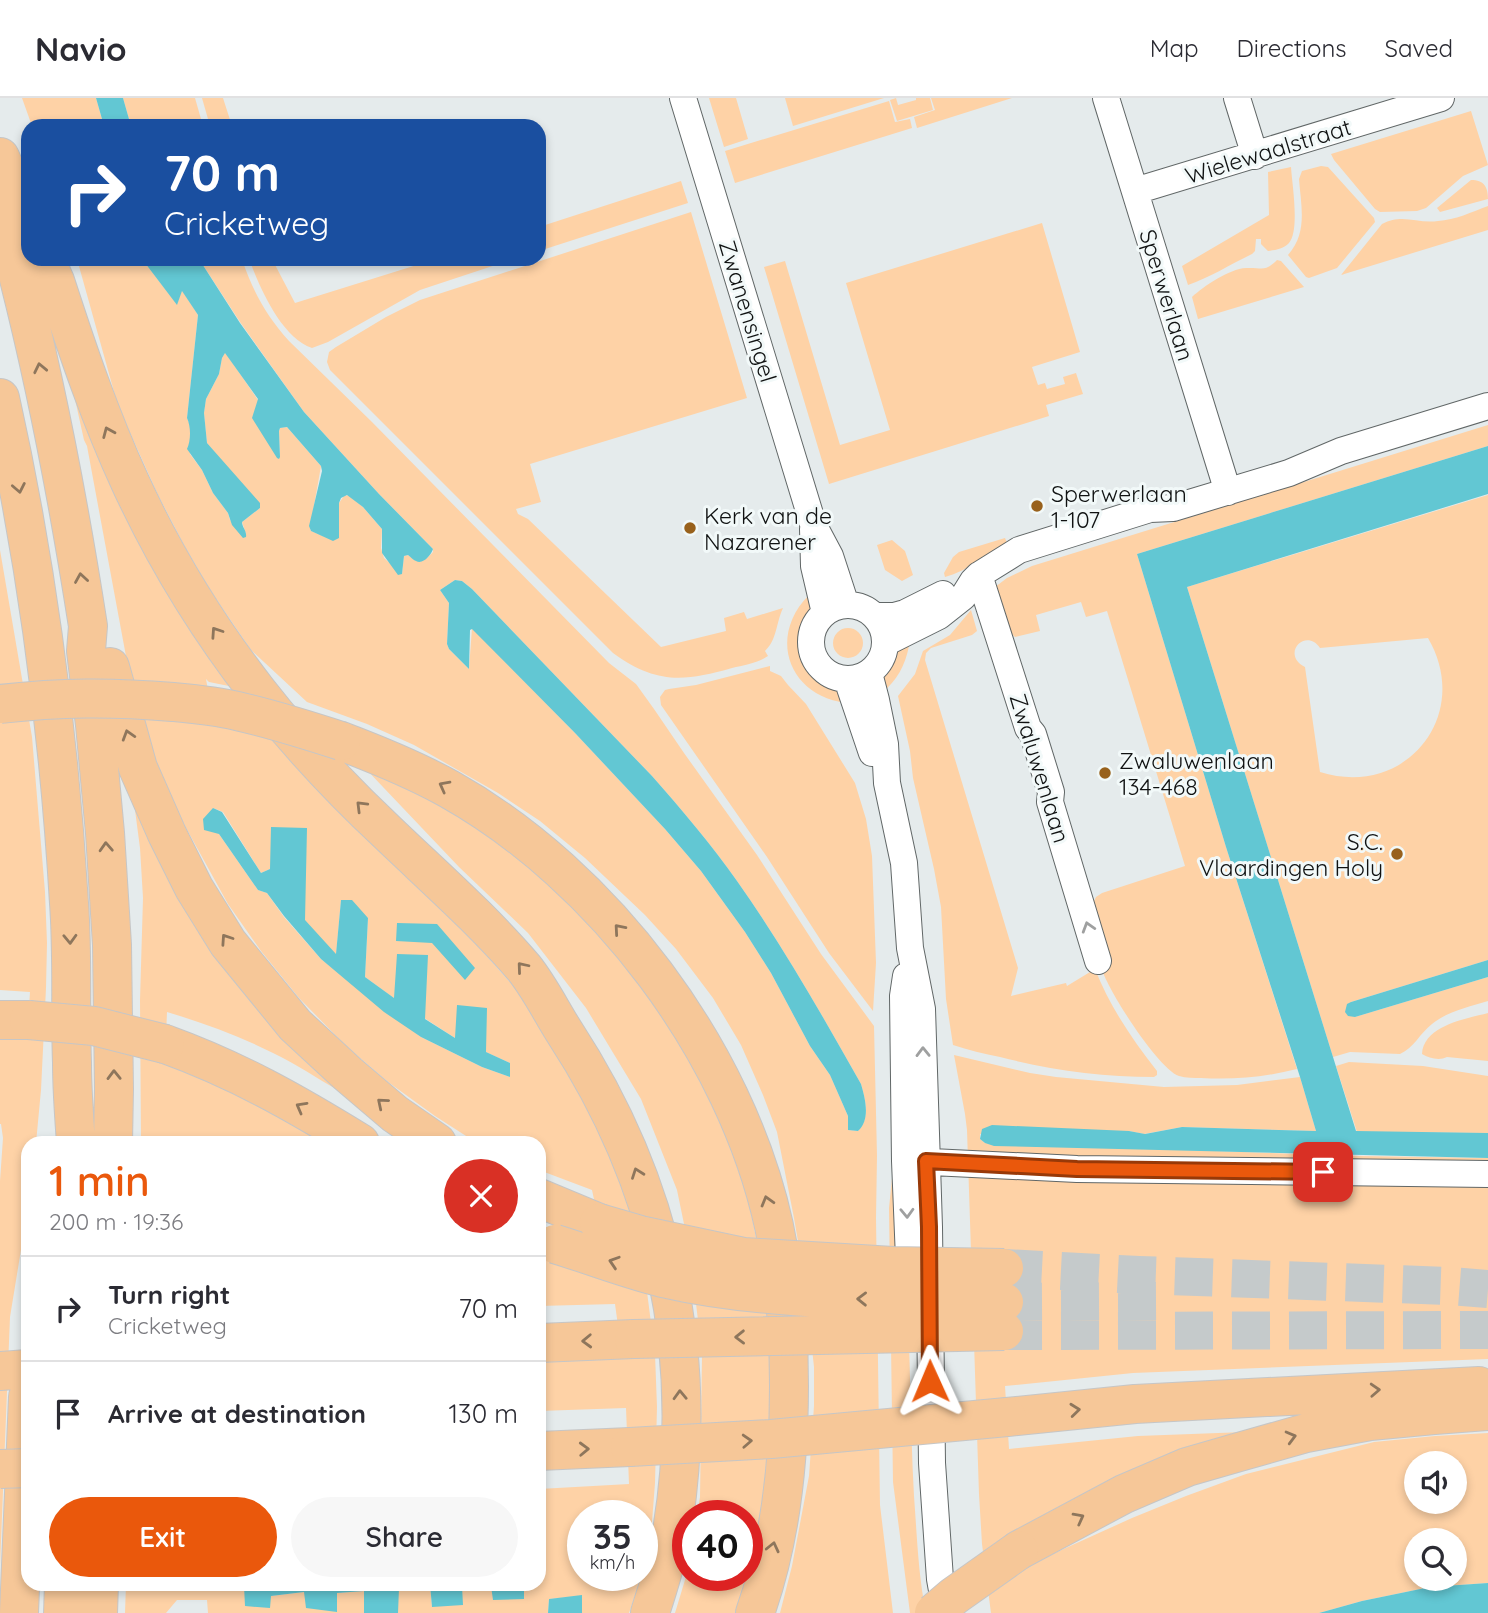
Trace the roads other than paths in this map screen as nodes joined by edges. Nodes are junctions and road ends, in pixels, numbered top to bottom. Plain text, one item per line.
1 (683, 98) edge
2 (1106, 98) edge
3 (1237, 98) edge
4 (1441, 98) edge
5 (1255, 156) junction
6 (0, 157) edge
7 (1135, 191) junction
8 (21, 204) edge
9 (0, 208) edge
10 (48, 266) edge
11 (0, 398) edge
12 (1488, 406) edge
13 (1226, 485) junction
14 (976, 578) junction
15 (836, 609) junction
16 (875, 616) junction
17 (88, 625) junction
18 (886, 643) junction
19 (858, 676) junction
20 (0, 704) edge
21 (1098, 961) dead end
22 (14, 1020) edge
23 (72, 1062) junction
24 (56, 1136) edge
25 (76, 1136) edge
26 (113, 1136) edge
27 (348, 1136) edge
28 (428, 1136) edge
29 (916, 1161) junction
30 (1488, 1174) edge
31 (546, 1201) edge
32 (547, 1241) edge
33 (1004, 1300) junction
34 (546, 1343) edge
35 (21, 1370) edge
36 (0, 1371) edge
37 (1488, 1385) edge
38 (1488, 1411) edge
39 (546, 1451) edge
40 (21, 1468) edge
41 (0, 1469) edge
42 (21, 1565) edge
43 (64, 1591) edge
44 (99, 1591) edge
45 (19, 1613) edge
46 (63, 1613) edge
47 (98, 1613) edge
48 (650, 1613) edge
49 (755, 1613) edge
50 (933, 1613) edge
51 (946, 1613) edge

1 - 15 street, Zwanensingel
2 - 7 street, Sperwerlaan
3 - 5 street
4 - 5 street, Wielewaalstraat
5 - 7 street, Wielewaalstraat
6 - 8 highway
7 - 13 street, Sperwerlaan
17 -> 9 highway
48 -> 10 highway
11 -> 23 highway
12 - 13 street
13 - 14 street
14 - 16 street
14 - 18 street
21 -> 14 street, Zwaluwenlaan
15 - 16 street
15 - 19 street
16 - 18 street
26 -> 17 highway
28 -> 17 highway
18 - 19 street
19 - 29 street
49 -> 20 highway, bridge
27 -> 22 highway, bridge
23 - 24 highway
23 - 25 highway
29 - 30 street
29 -> 50 street
29 - 51 street
31 - 33 highway, bridge
33 -> 32 highway, bridge
33 -> 34 highway, bridge
35 - 36 highway
39 -> 37 highway, bridge
50 -> 38 highway, bridge
40 - 41 highway, bridge
42 - 45 highway
43 - 46 highway
44 - 47 highway

